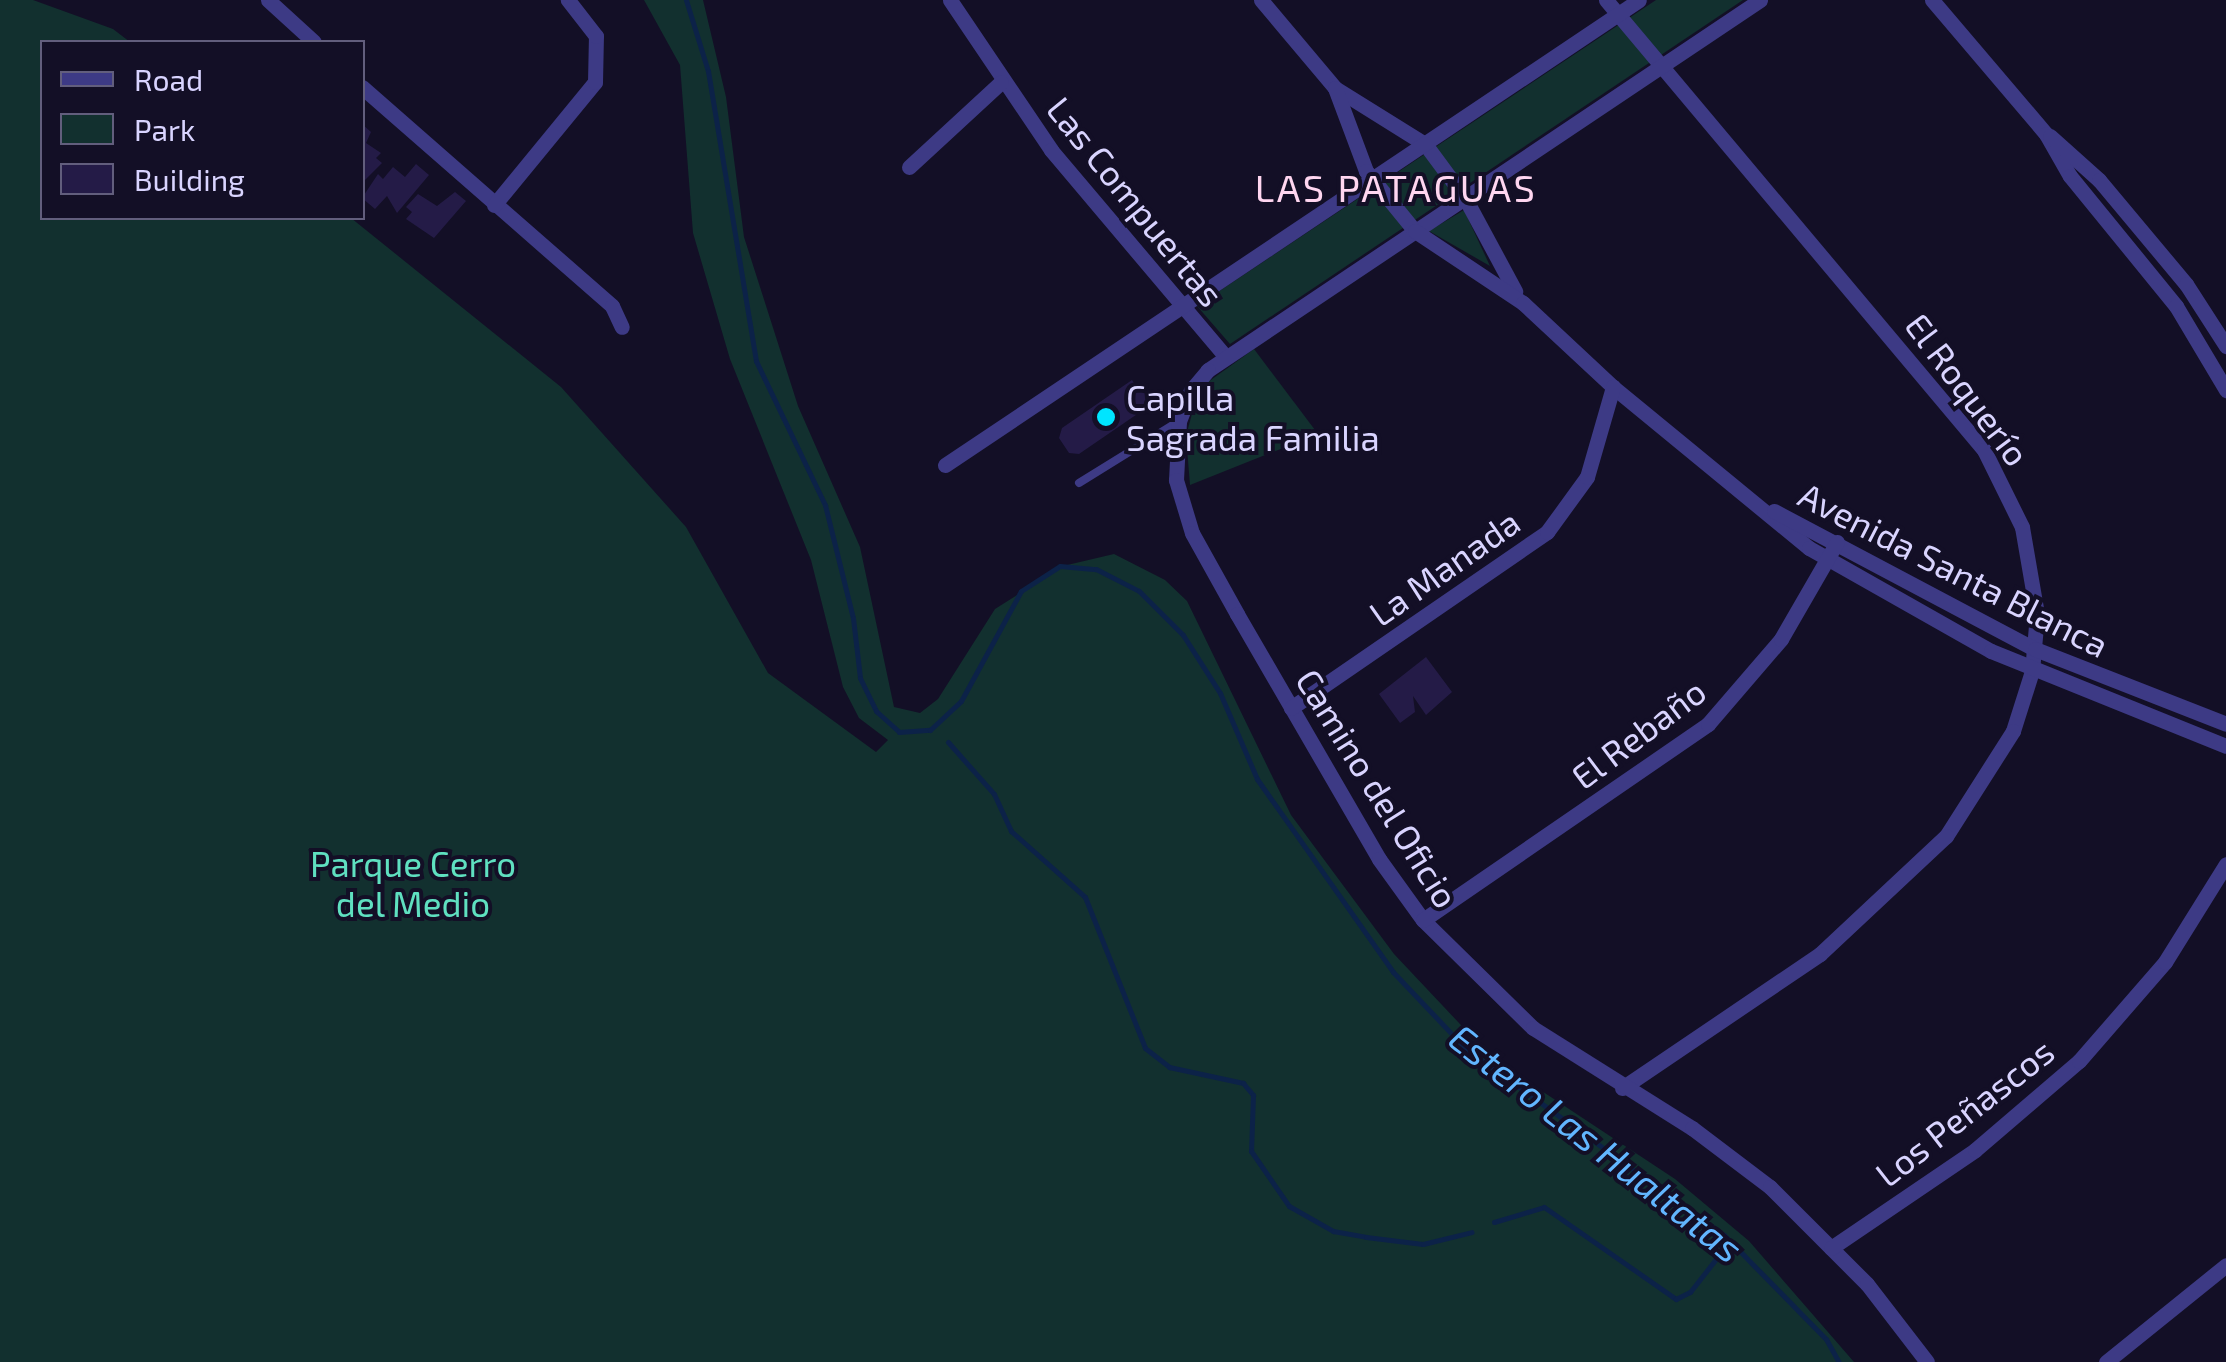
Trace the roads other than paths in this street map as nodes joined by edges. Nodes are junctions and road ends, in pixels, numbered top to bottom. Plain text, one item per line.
1 (268, 0) edge
2 (568, 0) edge
3 (950, 0) edge
4 (1261, 0) edge
5 (1606, 0) edge
6 (1640, 0) edge
7 (1760, 0) edge
8 (1932, 0) edge
9 (1618, 14) junction
10 (312, 40) edge
11 (1662, 66) junction
12 (1001, 82) junction
13 (1334, 88) junction
14 (365, 90) edge
15 (2046, 134) junction
16 (1425, 144) junction
17 (909, 166) dead end
18 (1372, 179) junction
19 (1465, 198) junction
20 (494, 204) junction
21 (1415, 231) junction
22 (1523, 303) junction
23 (1182, 306) junction
24 (622, 327) dead end
25 (2226, 346) edge
26 (1226, 357) junction
27 (1613, 388) junction
28 (2226, 390) edge
29 (1178, 421) junction
30 (945, 466) dead end
31 (1079, 483) dead end
32 (1767, 508) junction
33 (1837, 542) junction
34 (1827, 560) junction
35 (2035, 649) junction
36 (2032, 670) junction
37 (1291, 708) junction
38 (2226, 724) edge
39 (2226, 746) edge
40 (2226, 864) edge
41 (1423, 920) junction
42 (1622, 1088) junction
43 (1832, 1248) junction
44 (2226, 1265) edge
45 (1927, 1362) edge
46 (2106, 1362) edge

1 - 10 street
2 - 20 street
3 - 12 street, Las Compuertas
4 - 13 street, Avenida Santa Blanca
5 - 9 street, El Roquerío
6 - 9 street
7 - 11 street, Camino del Oficio
8 - 15 street
9 - 11 street, El Roquerío
9 - 16 street
11 - 19 street, Camino del Oficio
11 - 35 street, El Roquerío
12 - 17 street, Las Compuertas
12 - 23 street, Las Compuertas
13 - 16 street, Avenida Santa Blanca
13 - 18 street, Avenida Santa Blanca
14 - 20 street
15 - 25 street
15 - 28 street
16 - 18 street
16 - 19 street, Avenida Santa Blanca
18 - 21 street, Avenida Santa Blanca
18 - 23 street
19 - 21 street, Camino del Oficio
19 - 22 street, Avenida Santa Blanca
20 - 24 street
21 - 22 street, Avenida Santa Blanca
21 - 26 street, Camino del Oficio
22 - 27 street, Avenida Santa Blanca
23 - 26 street, Las Compuertas
23 - 30 street
26 - 29 street, Camino del Oficio
27 - 32 street, Avenida Santa Blanca
27 - 37 street, La Manada
29 - 31 lane
29 - 37 street, Camino del Oficio
32 - 33 street, Avenida Santa Blanca
32 - 34 street, Avenida Santa Blanca
33 - 34 street, El Rebaño
33 - 35 street, Avenida Santa Blanca
34 - 36 street, Avenida Santa Blanca
34 - 41 street, El Rebaño
35 - 36 street, El Roquerío
35 - 38 street, Avenida Santa Blanca
36 - 39 street, Avenida Santa Blanca
36 - 42 street, El Roquerío
37 - 41 street, Camino del Oficio
40 - 43 street, Los Peñascos
41 - 42 street, Camino del Oficio
42 - 43 street, Camino del Oficio
43 - 45 street, Camino del Oficio
44 - 46 street

